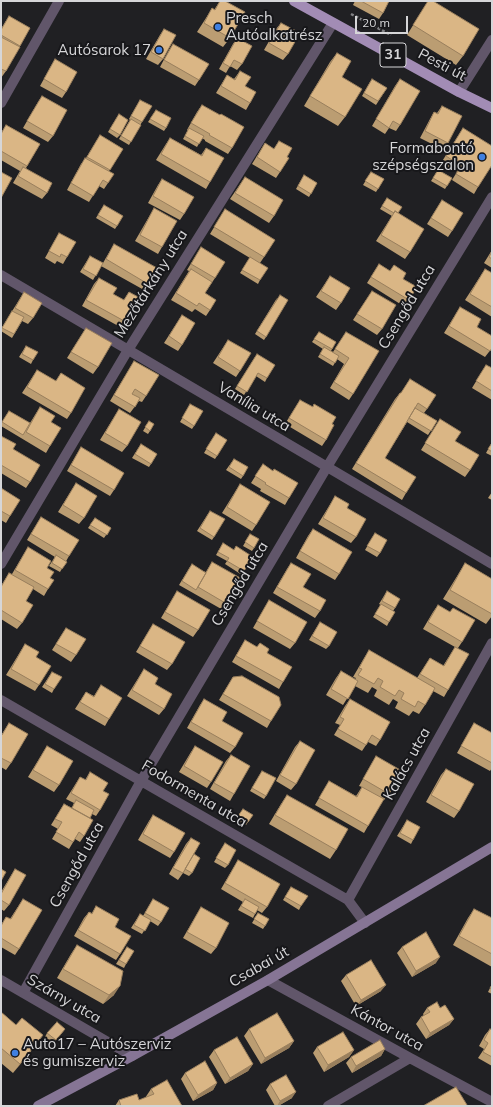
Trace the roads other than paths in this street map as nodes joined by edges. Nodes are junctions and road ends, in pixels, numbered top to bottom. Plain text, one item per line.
1 (59, 1) edge
2 (294, 1) edge
3 (334, 23) junction
4 (492, 40) edge
5 (459, 92) junction
6 (1, 103) edge
7 (492, 108) edge
8 (492, 197) edge
9 (1, 275) edge
10 (128, 350) junction
11 (327, 467) junction
12 (1, 564) edge
13 (492, 564) edge
14 (492, 644) edge
15 (1, 700) edge
16 (141, 781) junction
17 (492, 847) edge
18 (348, 900) junction
19 (365, 922) junction
20 (1, 980) edge
21 (268, 980) junction
22 (23, 993) junction
23 (132, 1056) junction
24 (410, 1058) junction
25 (492, 1102) edge
26 (38, 1106) edge
27 (328, 1106) edge

1 - 6 street
2 - 3 main road, Pesti út / 31
3 - 5 main road, Pesti út / 31
3 - 10 street, Mezőtárkány utca
4 - 5 street
5 - 7 main road, Pesti út / 31
8 - 11 street, Csengőd utca
9 - 10 street, Vanília utca
10 - 11 street, Vanília utca
10 - 12 street, Mezőtárkány utca
11 - 13 street, Vanília utca
11 - 16 street, Csengőd utca
14 - 18 street, Kalács utca
15 - 16 street, Fodormenta utca
16 - 18 street, Fodormenta utca
16 - 22 street, Csengőd utca
17 - 19 main road, Csabai út
18 - 19 street, Fodormenta utca
19 - 21 main road, Csabai út
20 - 22 street, Szárny utca
21 - 23 main road, Csabai út
21 - 24 street, Kántor utca
22 - 23 street, Szárny utca
23 - 26 main road, Csabai út
24 - 25 street, Kántor utca
24 - 27 street

